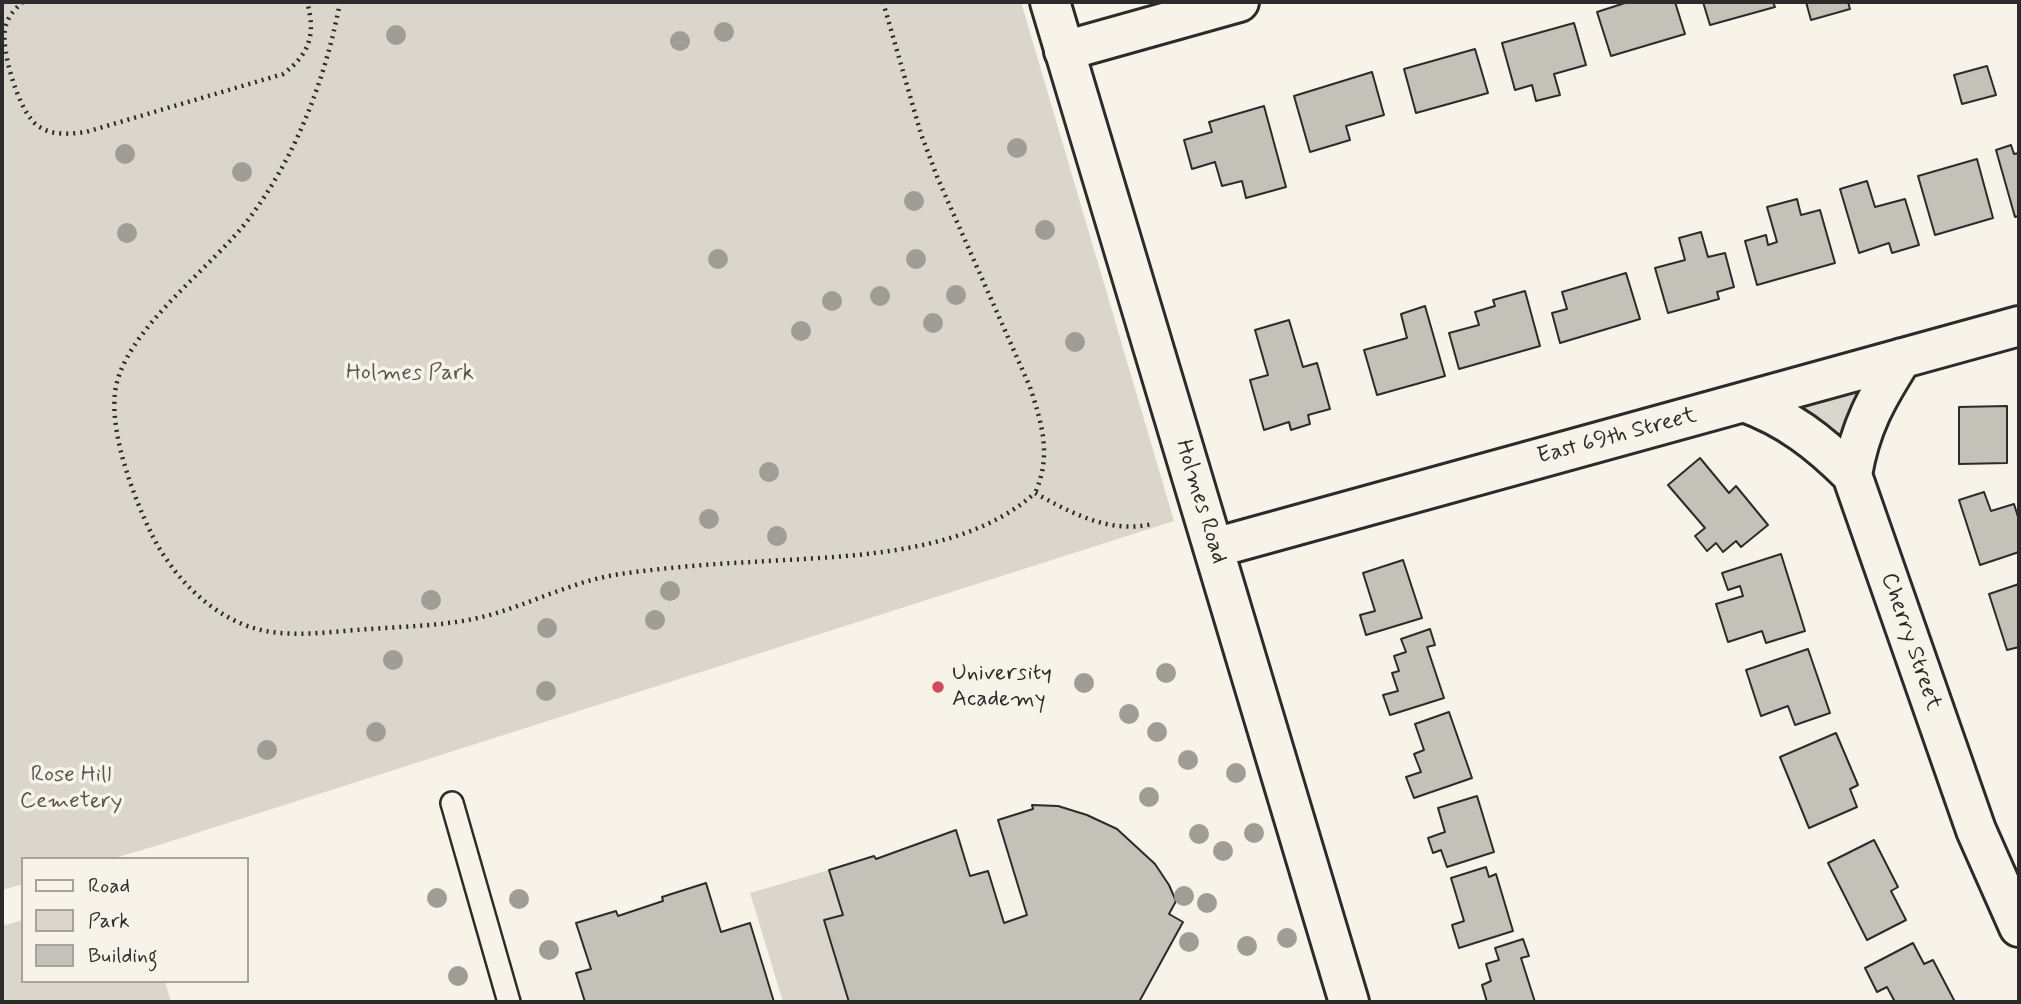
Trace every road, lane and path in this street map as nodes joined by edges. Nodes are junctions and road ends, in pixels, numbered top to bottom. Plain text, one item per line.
1 (23, 2) edge
2 (307, 2) edge
3 (340, 2) edge
4 (883, 2) edge
5 (1050, 2) edge
6 (1239, 2) edge
7 (1065, 51) junction
8 (2019, 326) edge
9 (1902, 359) junction
10 (1744, 402) junction
11 (1852, 475) junction
12 (1035, 493) junction
13 (1152, 524) dead end
14 (1214, 548) junction
15 (452, 803) dead end
16 (2019, 927) edge
17 (509, 1002) edge
18 (1349, 1002) edge

1 - 2 path
3 - 12 path
4 - 12 path
5 - 7 street, Holmes Road
6 - 7 street
7 - 14 street, Holmes Road
8 - 9 street, East 69th Street
9 - 10 street, East 69th Street
9 - 11 street, Cherry Street
10 - 11 street
10 - 14 street, East 69th Street
11 - 16 street, Cherry Street
12 - 13 path
14 - 18 street, Holmes Road
15 - 17 lane

